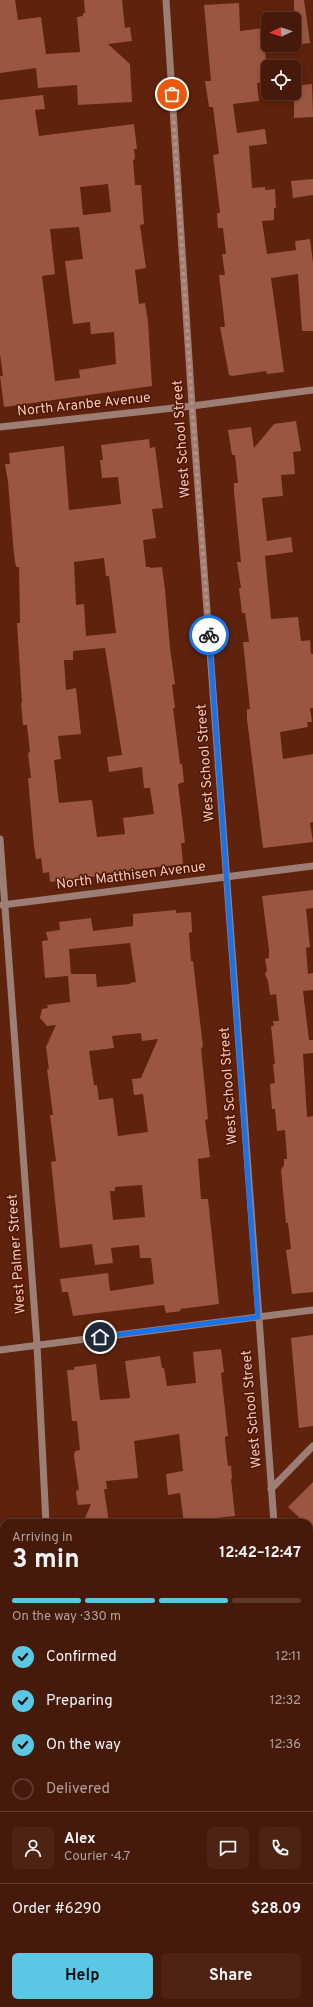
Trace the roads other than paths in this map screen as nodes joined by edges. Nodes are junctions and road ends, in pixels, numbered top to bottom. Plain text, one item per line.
1 (166, 0) edge
2 (313, 390) edge
3 (192, 406) junction
4 (0, 427) edge
5 (0, 839) edge
6 (313, 866) edge
7 (228, 876) junction
8 (2, 905) edge
9 (313, 1310) edge
10 (258, 1317) junction
11 (37, 1345) junction
12 (0, 1350) edge
13 (313, 1446) edge
14 (271, 1489) junction
15 (46, 1519) edge
16 (274, 1519) edge

1 - 3 street, West School Street
2 - 3 street, North Aranbe Avenue
3 - 4 street, North Aranbe Avenue
3 - 7 street, West School Street
5 - 8 street, West Palmer Street
6 - 7 street, North Matthisen Avenue
7 - 8 street, North Matthisen Avenue
7 - 10 street, West School Street
8 - 11 street, West Palmer Street
9 - 10 street
10 - 11 street
10 - 14 street, West School Street
11 - 12 street
11 - 15 street, West Palmer Street
13 - 14 street
14 - 16 street, West School Street

